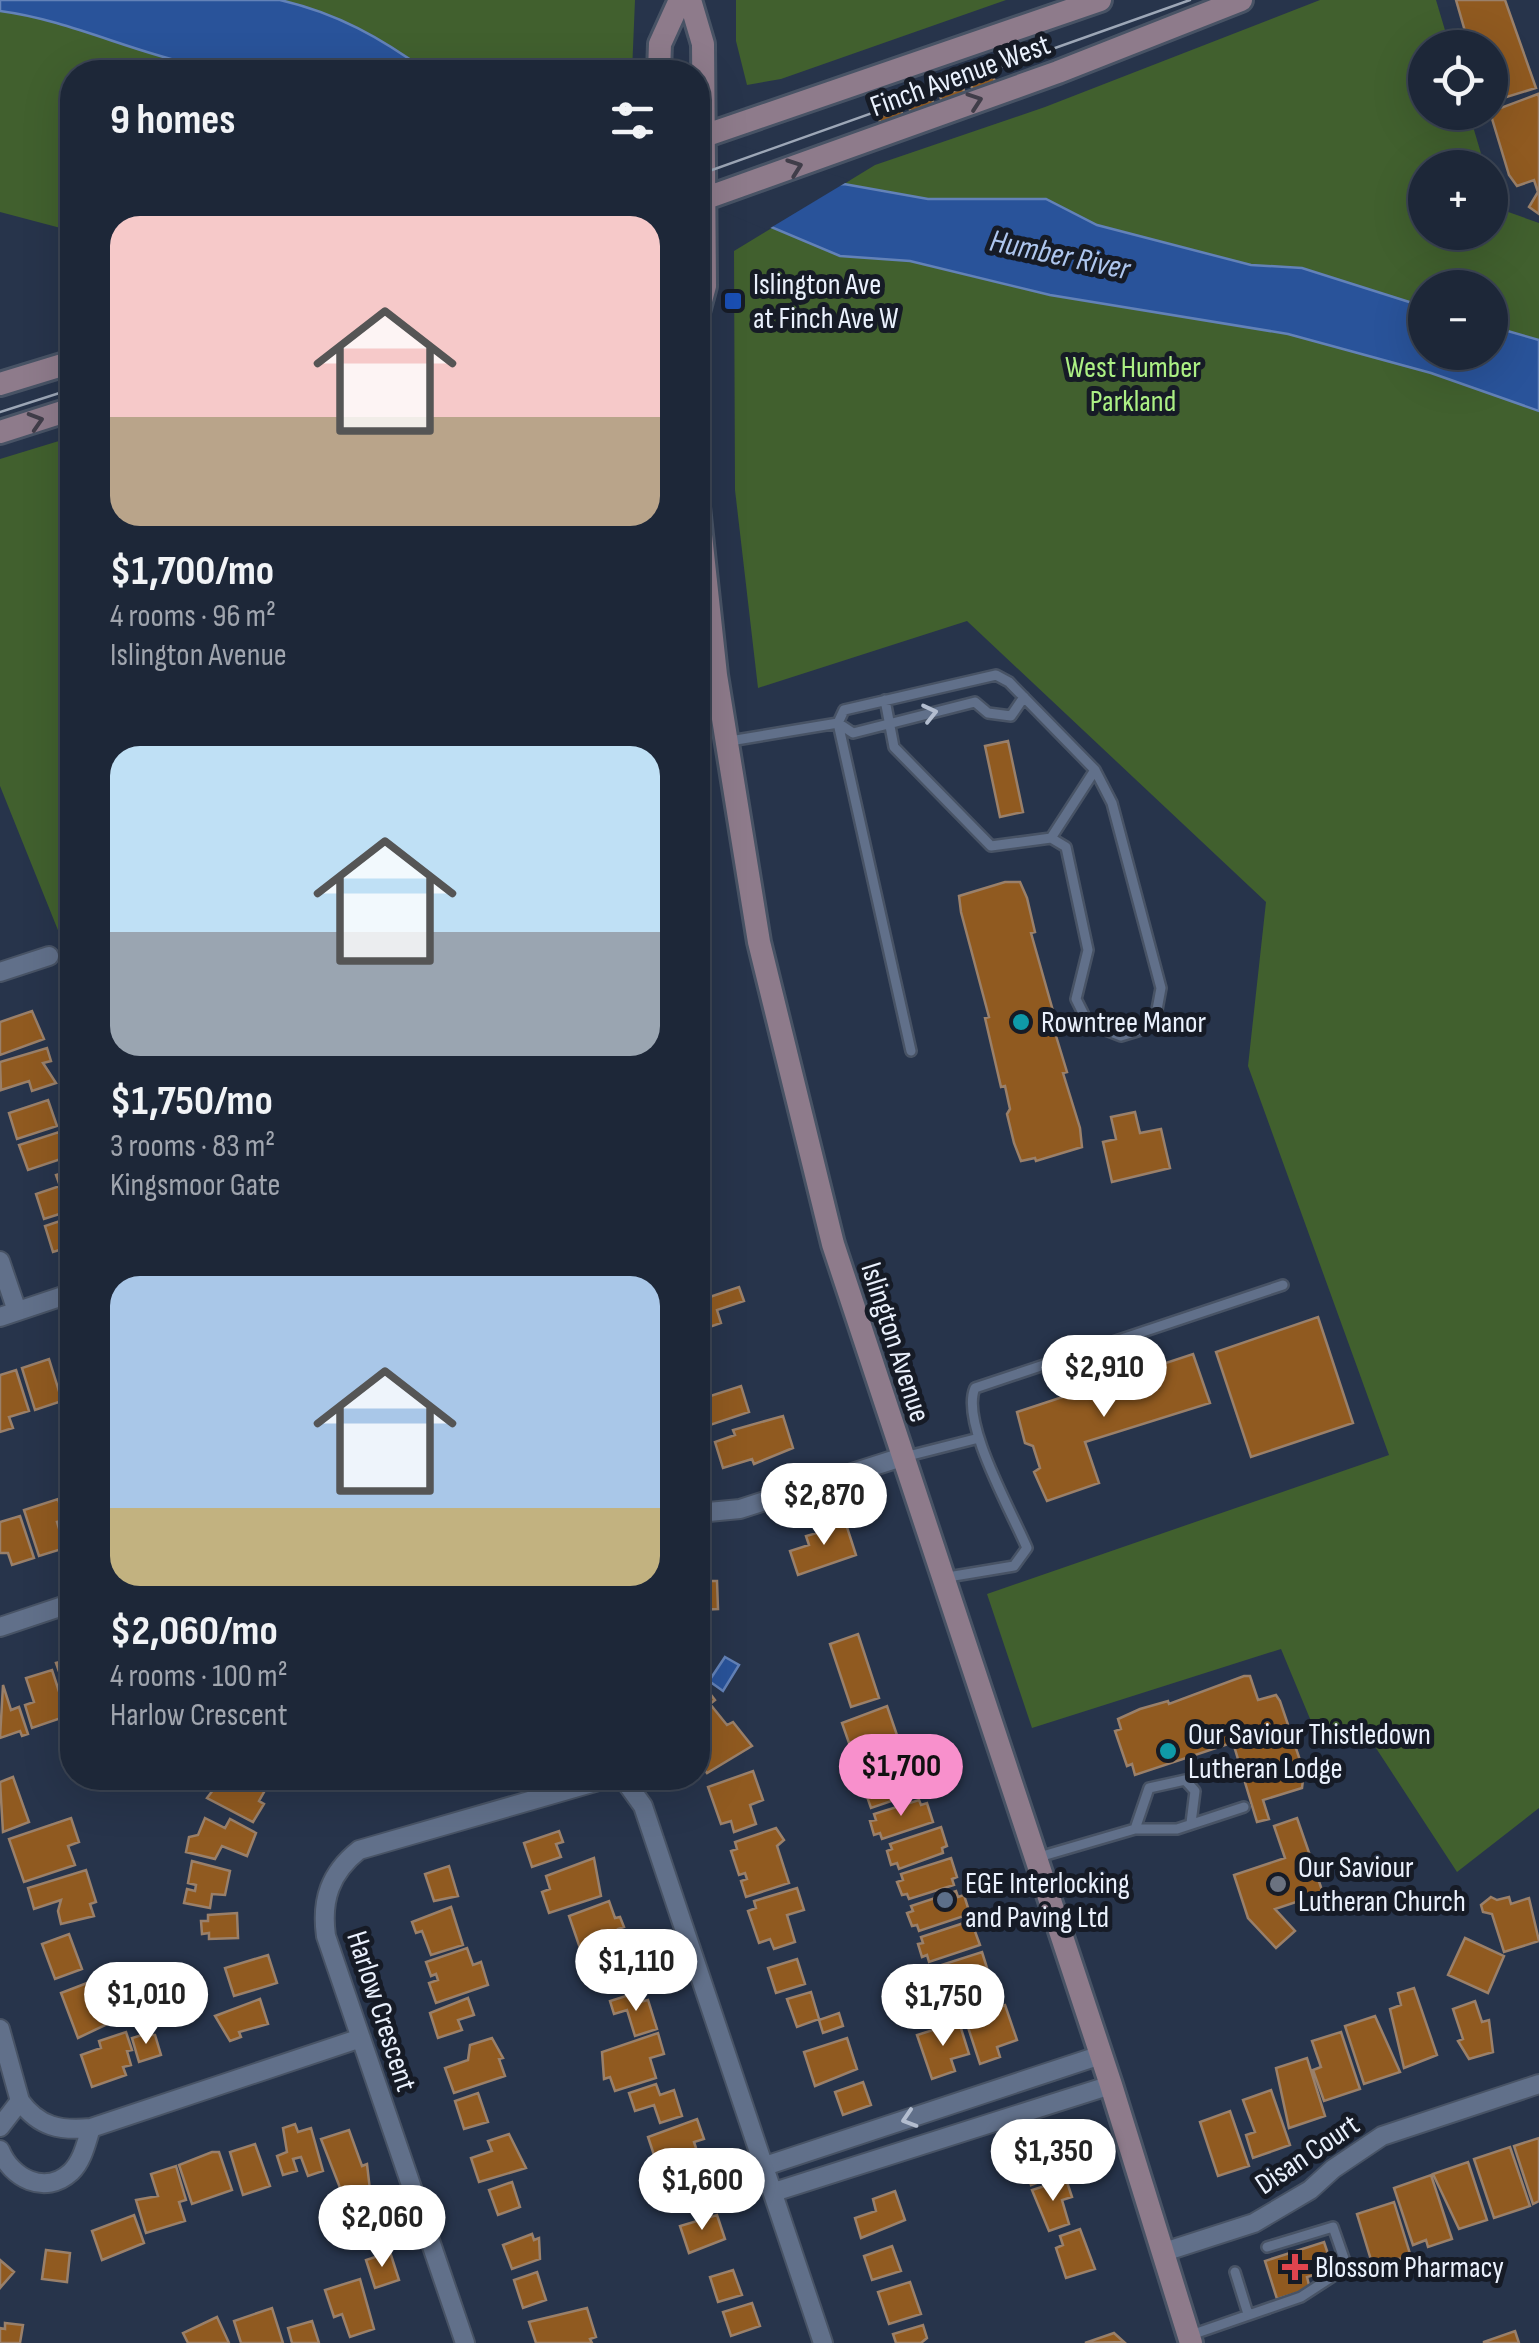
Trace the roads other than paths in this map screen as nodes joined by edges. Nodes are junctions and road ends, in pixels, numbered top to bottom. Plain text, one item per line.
1 (680, 0) edge
2 (690, 0) edge
3 (1100, 0) edge
4 (1241, 0) edge
5 (659, 60) edge
6 (702, 60) edge
7 (710, 134) edge
8 (710, 196) edge
9 (60, 366) edge
10 (0, 384) edge
11 (60, 413) edge
12 (0, 432) edge
13 (710, 611) edge
14 (1024, 697) junction
15 (885, 700) junction
16 (890, 722) junction
17 (838, 723) junction
18 (725, 742) junction
19 (1095, 770) junction
20 (1051, 838) junction
21 (49, 956) dead end
22 (0, 972) edge
23 (911, 1051) dead end
24 (0, 1261) edge
25 (1283, 1285) dead end
26 (60, 1297) edge
27 (8, 1314) edge
28 (979, 1438) junction
29 (902, 1458) junction
30 (710, 1513) edge
31 (944, 1578) junction
32 (60, 1607) edge
33 (0, 1626) edge
34 (558, 1790) edge
35 (631, 1790) edge
36 (1244, 1807) dead end
37 (1191, 1823) junction
38 (1135, 1828) junction
39 (1036, 1857) junction
40 (0, 2029) edge
41 (361, 2038) junction
42 (1102, 2055) junction
43 (1539, 2084) edge
44 (1111, 2085) junction
45 (20, 2101) junction
46 (0, 2127) edge
47 (90, 2128) junction
48 (0, 2150) edge
49 (765, 2166) junction
50 (774, 2192) junction
51 (1267, 2246) dead end
52 (1164, 2252) junction
53 (1235, 2272) dead end
54 (1248, 2314) junction
55 (1190, 2339) edge
56 (464, 2343) edge
57 (823, 2343) edge

1 - 5 main road
2 - 6 main road
3 - 7 main road, Finch Avenue West
8 -> 4 main road, Finch Avenue West
9 - 10 main road
12 -> 11 main road
13 - 18 main road, Islington Avenue
14 - 15 lane
16 -> 14 lane
14 - 19 lane
15 - 16 lane
15 - 17 lane
16 - 17 lane
16 - 20 lane
17 - 18 lane
17 - 23 lane
18 - 29 main road, Islington Avenue
19 - 20 lane
19 - 20 lane
21 - 22 street
24 - 27 street
25 - 28 lane
26 - 27 street
28 - 29 lane
28 - 31 lane
29 - 30 street
29 - 31 main road, Islington Avenue
31 - 39 main road, Islington Avenue
32 - 33 street
34 - 41 street, Harlow Crescent
35 - 49 street, Harlow Crescent
36 - 37 lane
37 - 38 lane
37 - 38 lane
38 - 39 lane
39 - 42 main road, Islington Avenue
40 - 45 street
41 - 47 street
41 - 56 street, Harlow Crescent
42 - 44 main road, Islington Avenue
42 -> 49 street
43 - 52 street, Disan Court
44 - 50 street
44 - 52 main road, Islington Avenue
45 - 46 street
45 - 47 street
47 - 48 street
49 - 50 street, Harlow Crescent
50 - 57 street, Harlow Crescent
51 - 54 lane
52 - 55 main road, Islington Avenue
53 - 54 lane
54 - 55 lane

